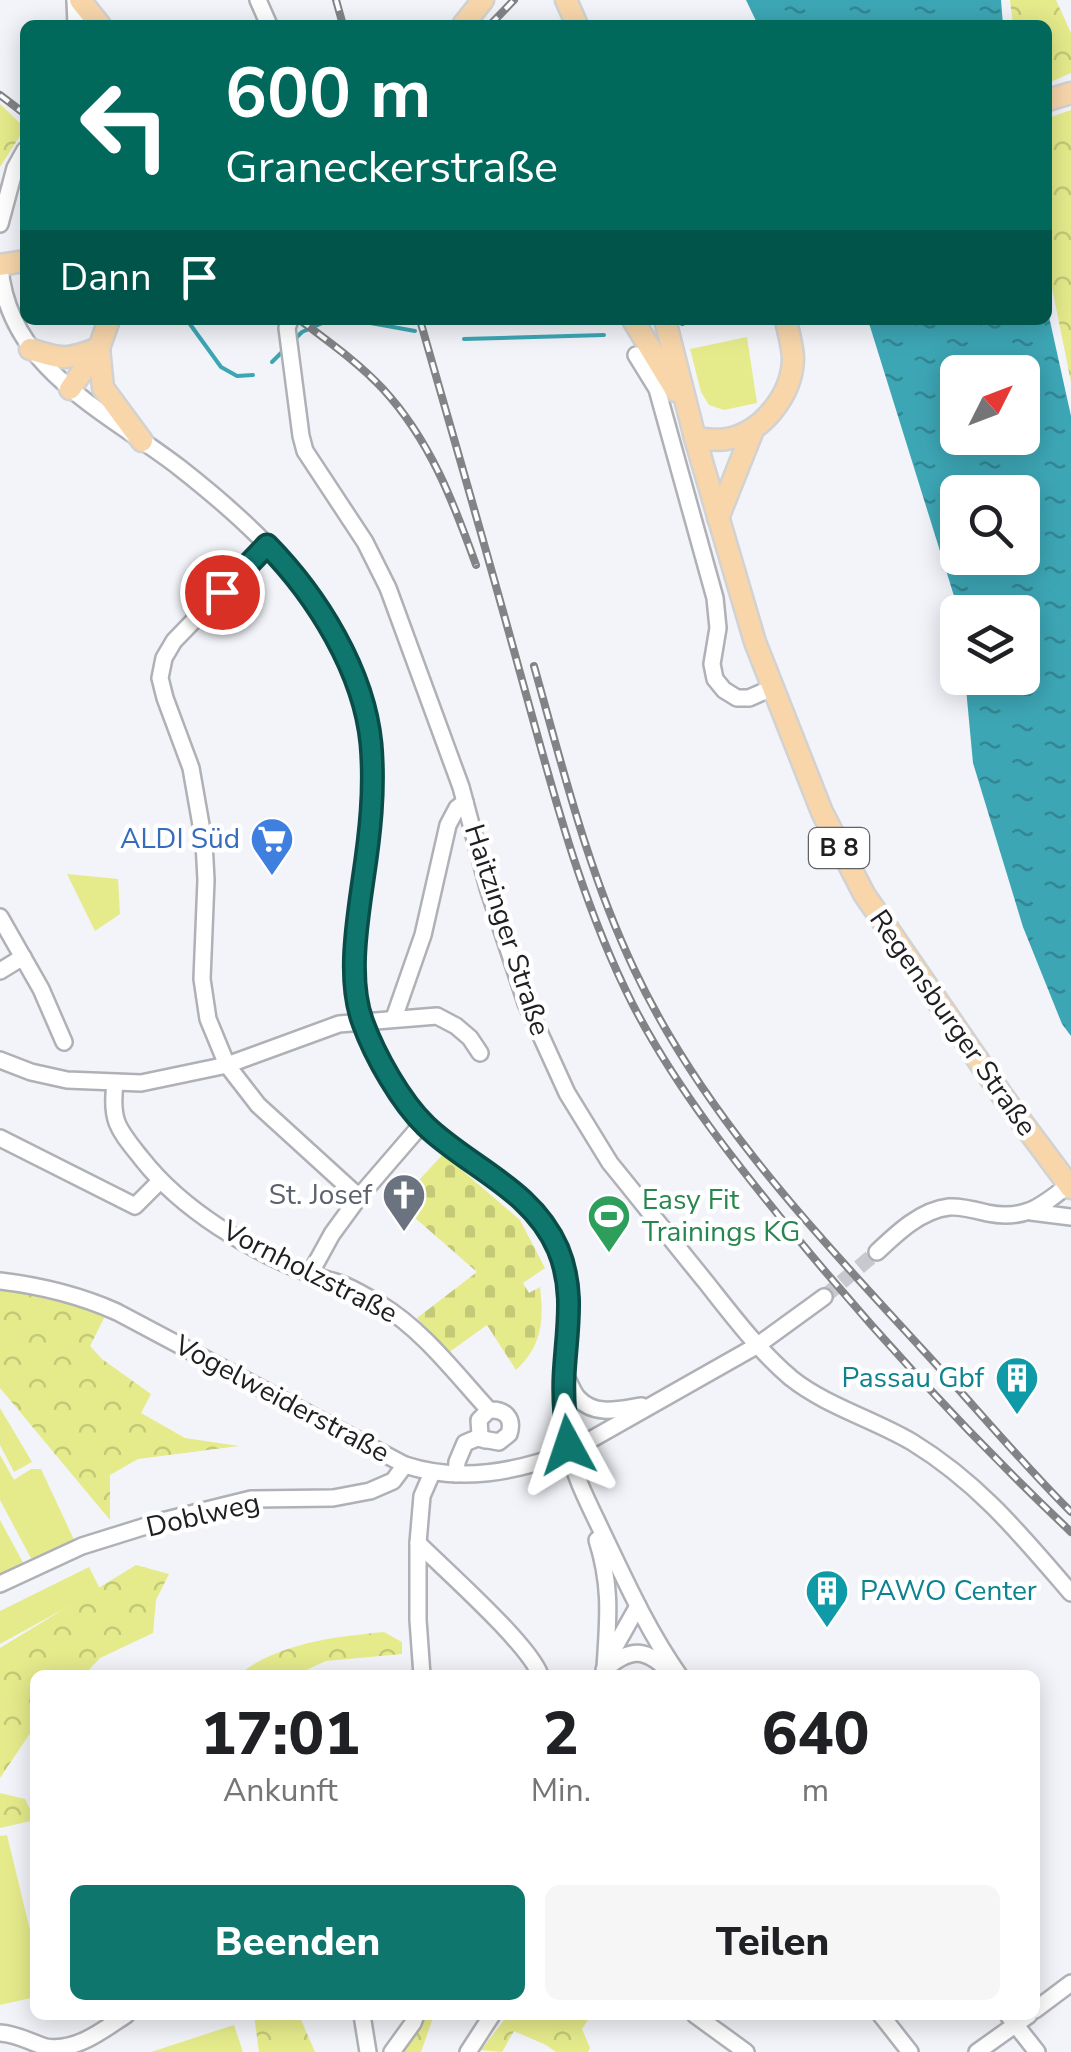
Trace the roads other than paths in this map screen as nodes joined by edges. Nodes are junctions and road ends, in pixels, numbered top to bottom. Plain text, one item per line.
1 (77, 0) edge
2 (483, 0) edge
3 (95, 20) edge
4 (467, 20) edge
5 (20, 160) edge
6 (0, 224) edge
7 (0, 266) edge
8 (107, 325) edge
9 (288, 325) edge
10 (636, 325) edge
11 (666, 325) edge
12 (787, 325) edge
13 (99, 348) junction
14 (30, 349) junction
15 (636, 355) dead end
16 (70, 390) junction
17 (688, 412) junction
18 (752, 430) junction
19 (695, 438) junction
20 (142, 441) junction
21 (718, 518) junction
22 (267, 545) junction
23 (772, 688) junction
24 (465, 802) junction
25 (0, 917) edge
26 (23, 957) junction
27 (0, 971) edge
28 (394, 1018) junction
29 (362, 1022) junction
30 (64, 1042) dead end
31 (480, 1052) dead end
32 (2, 1057) edge
33 (227, 1065) junction
34 (115, 1084) junction
35 (415, 1132) dead end
36 (0, 1138) edge
37 (160, 1182) junction
38 (1070, 1185) edge
39 (359, 1197) junction
40 (1031, 1212) junction
41 (1071, 1218) edge
42 (877, 1252) tunnel mouth
43 (310, 1274) junction
44 (0, 1281) edge
45 (824, 1296) tunnel mouth
46 (758, 1345) junction
47 (564, 1373) junction
48 (652, 1404) junction
49 (490, 1410) junction
50 (485, 1440) junction
51 (569, 1452) junction
52 (405, 1464) junction
53 (432, 1474) junction
54 (456, 1474) junction
55 (581, 1488) junction
56 (418, 1543) junction
57 (0, 1584) edge
58 (1071, 1594) edge
59 (638, 1606) junction
60 (422, 1670) edge
61 (538, 1670) edge
62 (604, 1670) edge
63 (604, 1670) edge
64 (605, 1670) edge
65 (670, 1670) edge
66 (673, 1670) edge
67 (1071, 1983) edge
68 (1040, 2006) edge
69 (118, 2020) edge
70 (363, 2020) edge
71 (414, 2020) edge
72 (489, 2020) edge
73 (701, 2020) edge
74 (886, 2020) edge
75 (1015, 2020) edge
76 (1018, 2020) edge
77 (0, 2033) edge
78 (368, 2052) edge
79 (392, 2052) edge
80 (468, 2052) edge
81 (746, 2052) edge
82 (910, 2052) edge
83 (977, 2052) edge
84 (1037, 2052) edge

1 - 3 main road
2 - 4 main road
5 - 6 street
7 - 14 street
8 - 13 main road
9 - 24 street, Haitzinger Straße
10 - 17 main road, B 8
11 - 17 main road, Regensburger Straße / B 8
12 - 18 main road
13 - 14 main road
13 - 16 main road
13 - 20 main road
14 - 16 street
15 - 23 street
16 - 20 street
17 - 19 main road, Regensburger Straße / B 8
18 - 19 main road
18 - 21 main road
19 - 21 main road, Regensburger Straße / B 8
20 - 22 street
21 - 23 main road, Regensburger Straße / B 8
22 - 29 street
22 - 33 street
23 - 38 main road, Regensburger Straße / B 8
24 - 28 street
24 - 46 street, Haitzinger Straße
25 - 26 street
26 - 27 street
26 - 30 street
28 - 29 street
28 - 31 street
29 - 33 street
29 - 47 street
32 - 34 street
33 - 34 street
33 - 39 street
34 - 37 street, Vornholzstraße
35 - 39 street
36 - 37 street
37 - 43 street, Vornholzstraße
38 - 40 street
39 - 43 street
40 - 41 street
40 - 42 street
43 - 49 street, Vornholzstraße
44 - 52 street, Vogelweiderstraße
45 - 46 street, Vogelweiderstraße
46 - 48 street, Vogelweiderstraße
46 - 58 street, Haitzinger Straße
47 - 48 street
47 - 51 street
48 - 51 street, Vogelweiderstraße
49 - 50 street
49 - 50 street, Vornholzstraße
50 - 54 street, Vornholzstraße
51 - 54 street, Vogelweiderstraße
51 - 55 street
52 - 53 street, Vogelweiderstraße
52 - 57 street, Doblweg
53 - 54 street, Vogelweiderstraße
53 - 56 street
55 - 59 street
55 - 62 street
56 - 60 street
56 - 61 street
59 - 63 street
59 - 66 street
64 - 65 street
67 - 68 street
69 - 77 street
70 - 78 street
71 - 79 street
72 - 80 street
73 - 81 street
74 - 82 street
75 - 83 street
76 - 84 street

